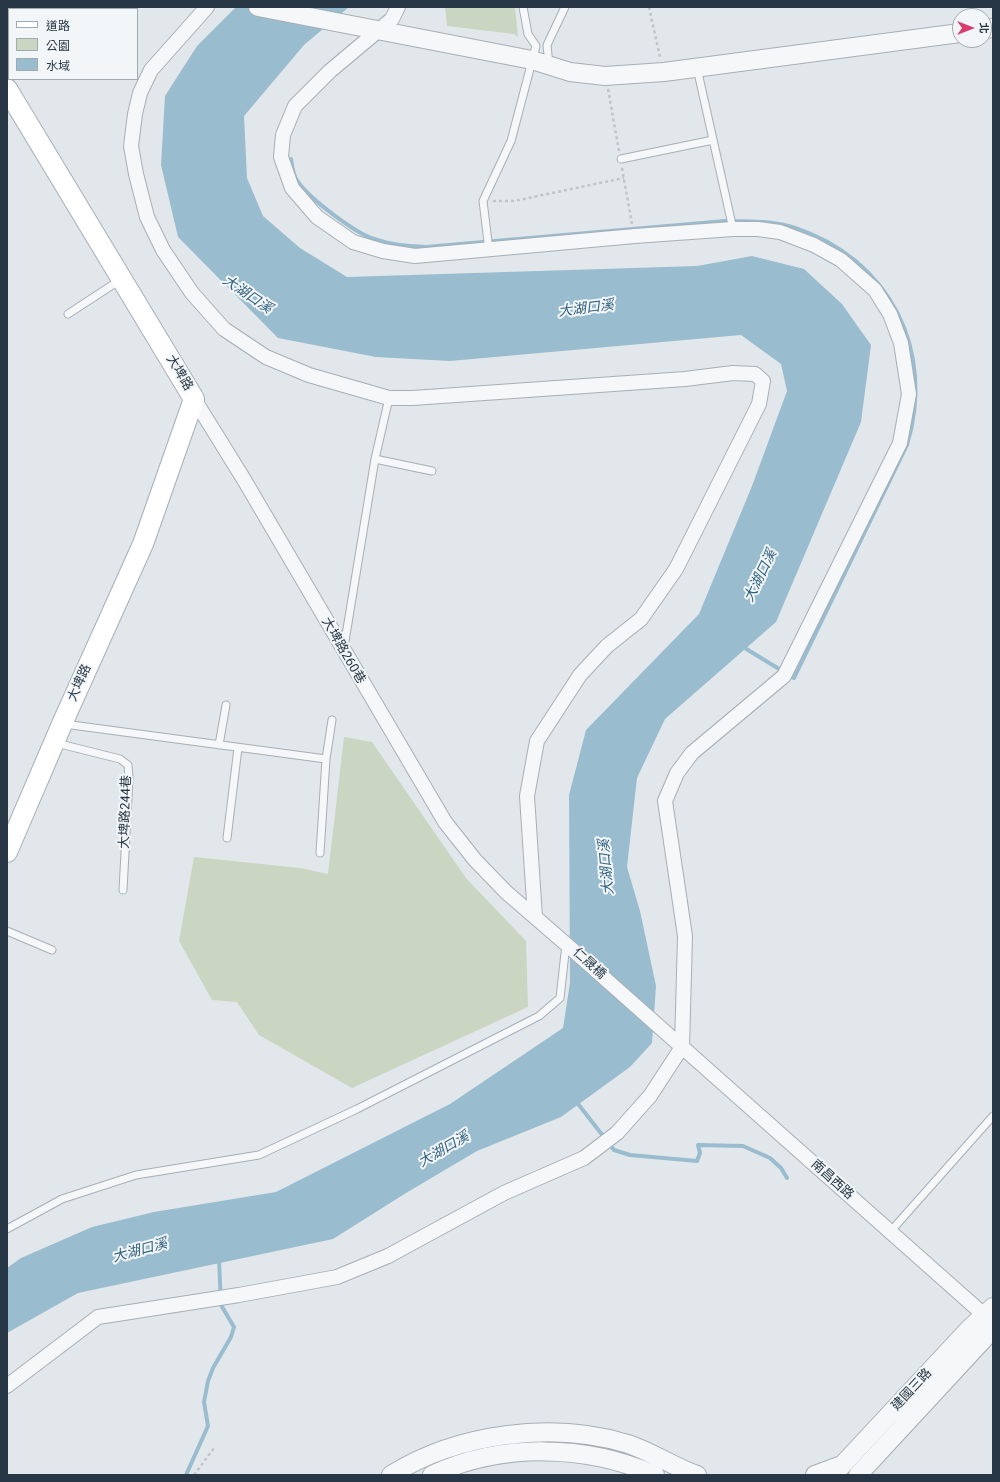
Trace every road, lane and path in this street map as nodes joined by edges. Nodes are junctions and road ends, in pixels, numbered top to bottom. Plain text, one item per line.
1 (207, 7) edge
2 (258, 7) edge
3 (398, 7) edge
4 (523, 7) edge
5 (565, 7) edge
6 (649, 7) edge
7 (379, 31) junction
8 (952, 34) edge
9 (547, 45) junction
10 (539, 57) junction
11 (697, 68) junction
12 (664, 72) junction
13 (7, 89) edge
14 (713, 140) junction
15 (621, 159) dead end
16 (624, 178) dead end
17 (483, 201) junction
18 (733, 230) junction
19 (489, 251) junction
20 (122, 279) junction
21 (68, 314) dead end
22 (389, 398) junction
23 (194, 399) junction
24 (375, 459) junction
25 (432, 471) dead end
26 (343, 651) junction
27 (226, 705) dead end
28 (332, 720) dead end
29 (62, 724) junction
30 (54, 742) junction
31 (220, 745) junction
32 (238, 748) junction
33 (326, 759) junction
34 (227, 838) dead end
35 (7, 852) edge
36 (320, 853) dead end
37 (123, 890) dead end
38 (506, 892) joint
39 (535, 917) junction
40 (7, 930) edge
41 (566, 944) junction
42 (52, 950) dead end
43 (671, 1037) joint
44 (682, 1048) junction
45 (993, 1116) edge
46 (7, 1229) edge
47 (890, 1232) junction
48 (991, 1319) edge
49 (7, 1386) edge
50 (214, 1448) dead end
51 (837, 1470) edge
52 (194, 1475) edge
53 (391, 1475) edge
54 (432, 1475) edge
55 (655, 1475) edge
56 (698, 1475) edge
57 (815, 1475) edge
58 (858, 1475) edge

1 - 22 street
2 - 7 street
3 - 7 street
4 - 10 lane
5 - 9 lane
6 - 12 path
7 - 10 street
7 - 19 street
8 - 11 street
9 - 10 lane
9 - 10 lane
10 - 12 street
10 - 17 lane
11 - 12 street
11 - 14 lane
13 - 20 main road, 大埤路
14 - 15 lane
14 - 18 lane
16 - 17 path
17 - 19 lane
18 - 19 street
18 - 44 street
20 - 21 lane
20 - 23 main road, 大埤路
22 - 24 lane
22 - 39 street
23 - 26 street, 大埤路260巷
23 - 29 main road, 大埤路
24 - 25 lane
24 - 26 lane
26 - 38 street, 大埤路260巷
27 - 31 lane
28 - 33 lane
29 - 30 main road, 大埤路
29 - 31 lane
30 - 35 main road, 大埤路
30 - 37 lane, 大埤路244巷
31 - 32 lane
32 - 33 lane
32 - 34 lane
33 - 36 lane
38 - 39 street, 仁晟橋
39 - 41 street, 仁晟橋
40 - 42 lane
41 - 43 street, 仁晟橋
41 - 46 lane
43 - 44 street, 南昌西路
44 - 47 street, 南昌西路
44 - 49 street
45 - 47 lane
47 - 48 street, 南昌西路
48 - 51 street, 建國三路
48 - 58 street, 建國三路
50 - 52 path
51 - 57 street
53 - 56 street
54 - 55 street

